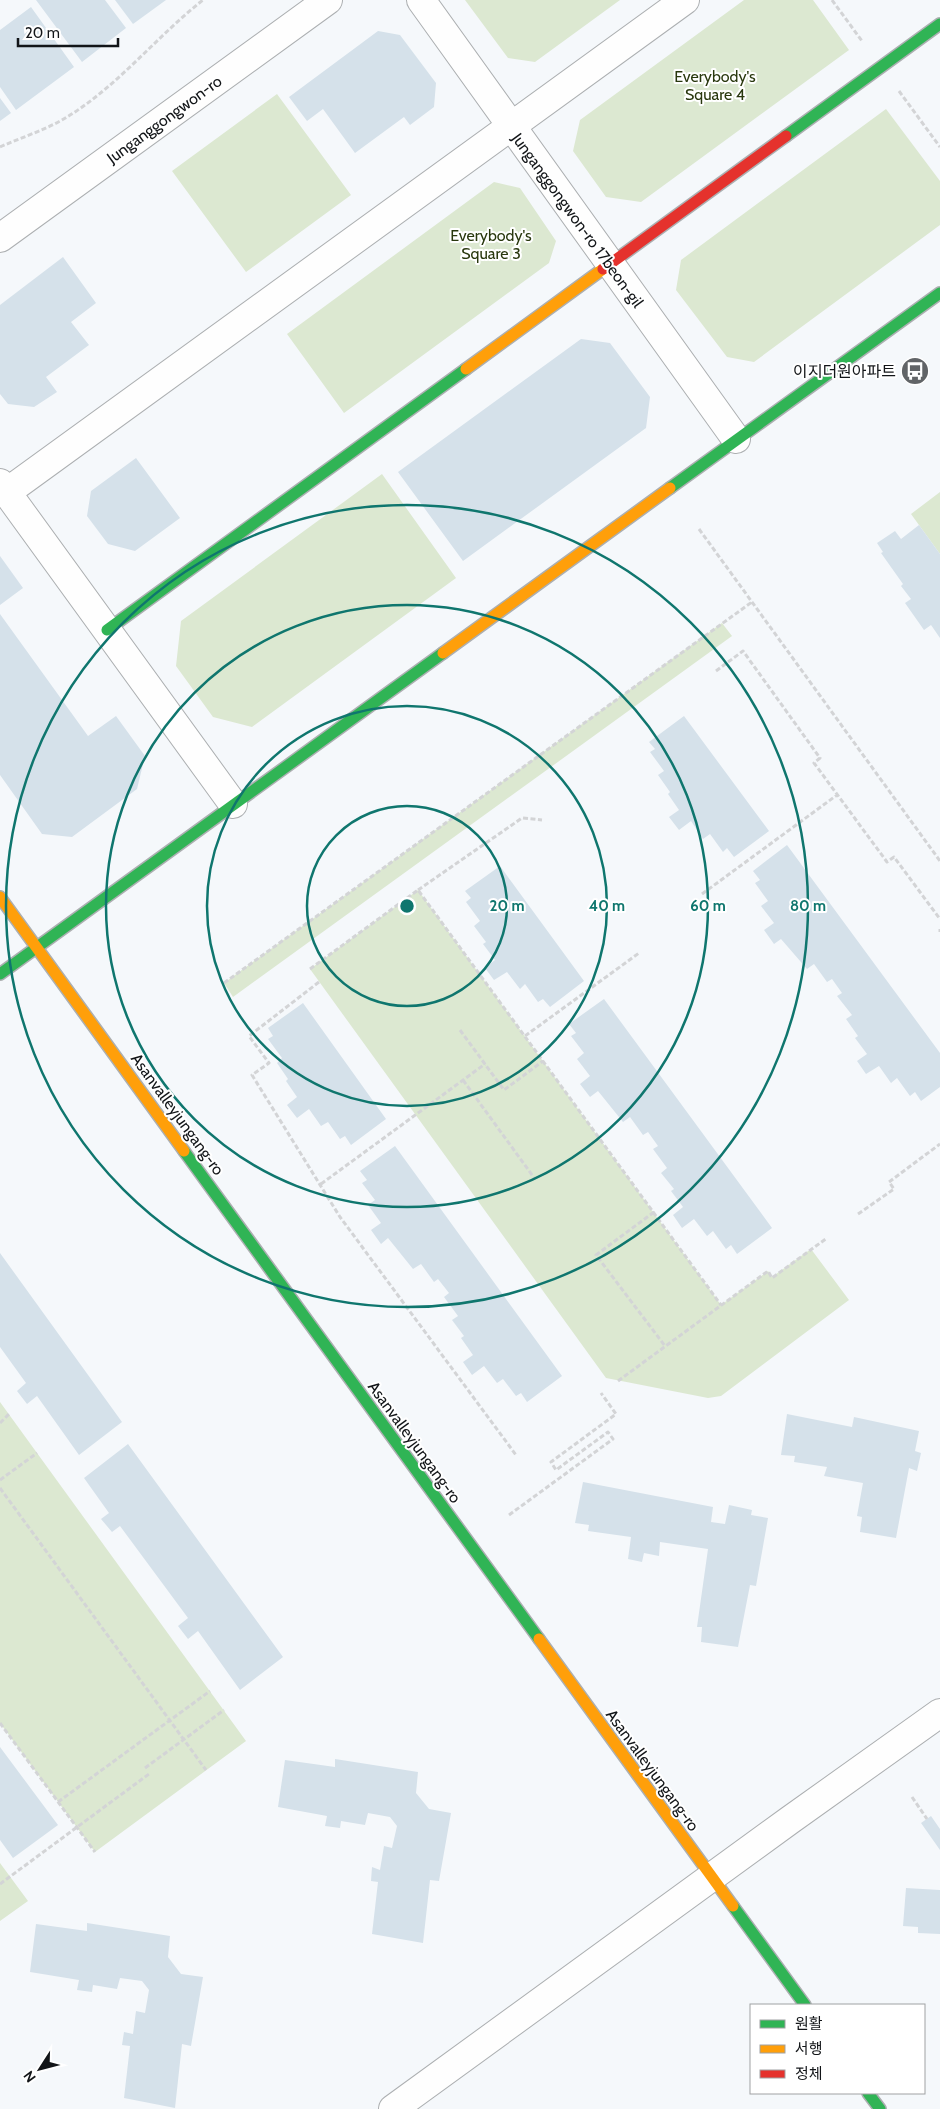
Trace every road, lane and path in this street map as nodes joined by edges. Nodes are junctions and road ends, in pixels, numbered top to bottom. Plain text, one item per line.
1 (203, 0) edge
2 (328, 0) edge
3 (421, 0) edge
4 (686, 0) edge
5 (832, 0) edge
6 (940, 24) edge
7 (865, 45) dead end
8 (895, 86) dead end
9 (512, 126) junction
10 (0, 147) edge
11 (940, 147) edge
12 (0, 238) edge
13 (610, 264) junction
14 (940, 293) edge
15 (736, 439) junction
16 (4, 487) edge
17 (699, 529) dead end
18 (752, 602) junction
19 (107, 630) junction
20 (716, 671) dead end
21 (838, 795) junction
22 (233, 804) junction
23 (542, 820) dead end
24 (940, 861) edge
25 (418, 890) junction
26 (702, 894) dead end
27 (0, 898) edge
28 (940, 919) edge
29 (37, 948) junction
30 (639, 953) dead end
31 (310, 970) dead end
32 (0, 974) edge
33 (319, 982) dead end
34 (224, 984) dead end
35 (460, 1030) dead end
36 (525, 1036) junction
37 (543, 1061) junction
38 (485, 1064) junction
39 (463, 1080) junction
40 (940, 1144) edge
41 (535, 1179) dead end
42 (321, 1184) junction
43 (654, 1212) junction
44 (858, 1214) dead end
45 (826, 1238) dead end
46 (721, 1305) junction
47 (665, 1346) junction
48 (618, 1381) dead end
49 (601, 1393) dead end
50 (9, 1414) dead end
51 (0, 1423) edge
52 (37, 1453) dead end
53 (516, 1455) dead end
54 (0, 1480) edge
55 (0, 1488) edge
56 (509, 1515) dead end
57 (210, 1691) dead end
58 (224, 1710) dead end
59 (940, 1713) edge
60 (170, 1720) junction
61 (0, 1723) edge
62 (184, 1740) junction
63 (145, 1768) dead end
64 (206, 1770) dead end
65 (150, 1774) dead end
66 (912, 1797) dead end
67 (58, 1802) junction
68 (927, 1818) dead end
69 (77, 1827) junction
70 (95, 1852) dead end
71 (712, 1877) junction
72 (0, 1884) edge
73 (804, 2004) edge
74 (869, 2094) edge
75 (393, 2109) edge
76 (880, 2109) edge

1 - 10 path
2 - 12 street, Junganggongwon-ro
3 - 9 street, Junganggongwon-ro 17beon-gil
4 - 9 street
5 - 7 path
6 - 13 street
8 - 11 path
9 - 13 street, Junganggongwon-ro 17beon-gil
9 - 16 street
13 - 15 street, Junganggongwon-ro 17beon-gil
13 - 19 street
14 - 15 street
15 - 22 street
16 - 19 street
17 - 18 path
18 - 24 path
18 - 34 path
19 - 22 street
20 - 21 path
21 - 26 path
21 - 28 path
22 - 29 street
23 - 25 path
25 - 31 path
25 - 36 path
27 - 29 street, Asanvalleyjungang-ro
29 - 32 street
29 - 71 street, Asanvalleyjungang-ro
30 - 36 path
33 - 42 path
35 - 38 path
36 - 37 path
37 - 38 path
37 - 43 path
38 - 39 path
39 - 41 path
39 - 42 path
40 - 44 path
42 - 53 path
43 - 46 path
43 - 47 path
45 - 46 path
46 - 47 path
47 - 48 path
49 - 56 path
50 - 51 path
52 - 54 path
55 - 60 path
57 - 60 path
58 - 62 path
59 - 71 street
60 - 62 path
60 - 67 path
61 - 67 path
62 - 63 path
62 - 64 path
65 - 69 path
66 - 68 path
67 - 69 path
69 - 70 path
69 - 72 path
71 - 73 street, Asanvalleyjungang-ro
71 - 75 street
74 - 76 street

